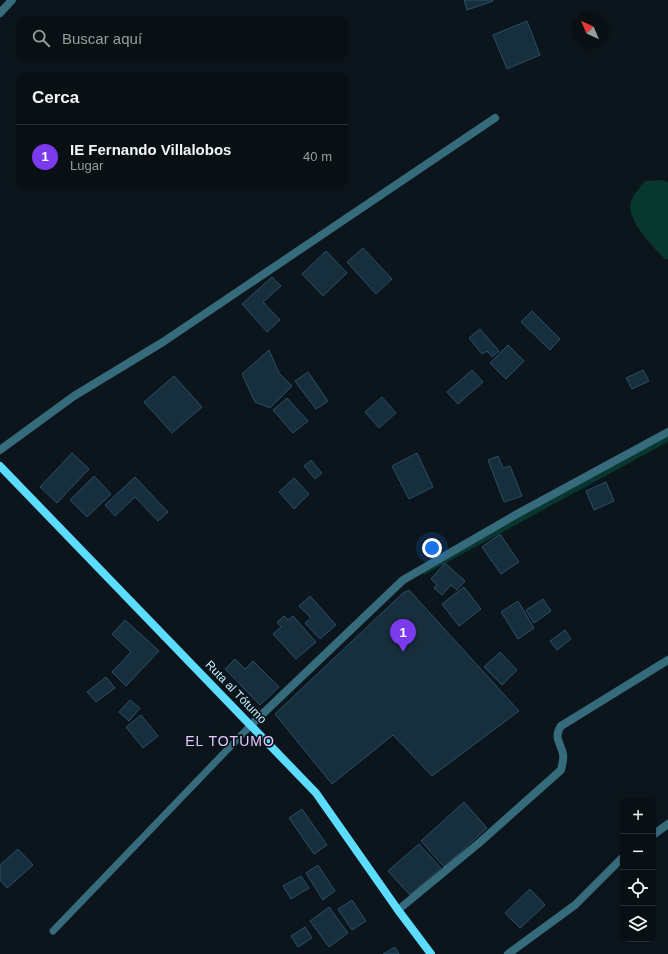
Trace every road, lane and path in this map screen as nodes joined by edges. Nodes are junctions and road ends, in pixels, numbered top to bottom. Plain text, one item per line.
1 (12, 0) edge
2 (0, 13) edge
3 (496, 118) dead end
4 (668, 432) edge
5 (0, 450) edge
6 (0, 466) edge
7 (668, 660) edge
8 (251, 725) junction
9 (668, 824) edge
10 (654, 834) edge
11 (620, 860) edge
12 (398, 910) junction
13 (53, 931) dead end
14 (431, 954) edge
15 (508, 954) edge

1 - 2 street
3 - 5 street
4 - 8 street
6 - 8 main road, Ruta al Tótumo
7 - 12 street
8 - 12 main road, Ruta al Tótumo
8 - 13 lane
9 - 10 street
11 - 15 street
12 - 14 main road, Ruta al Tótumo

